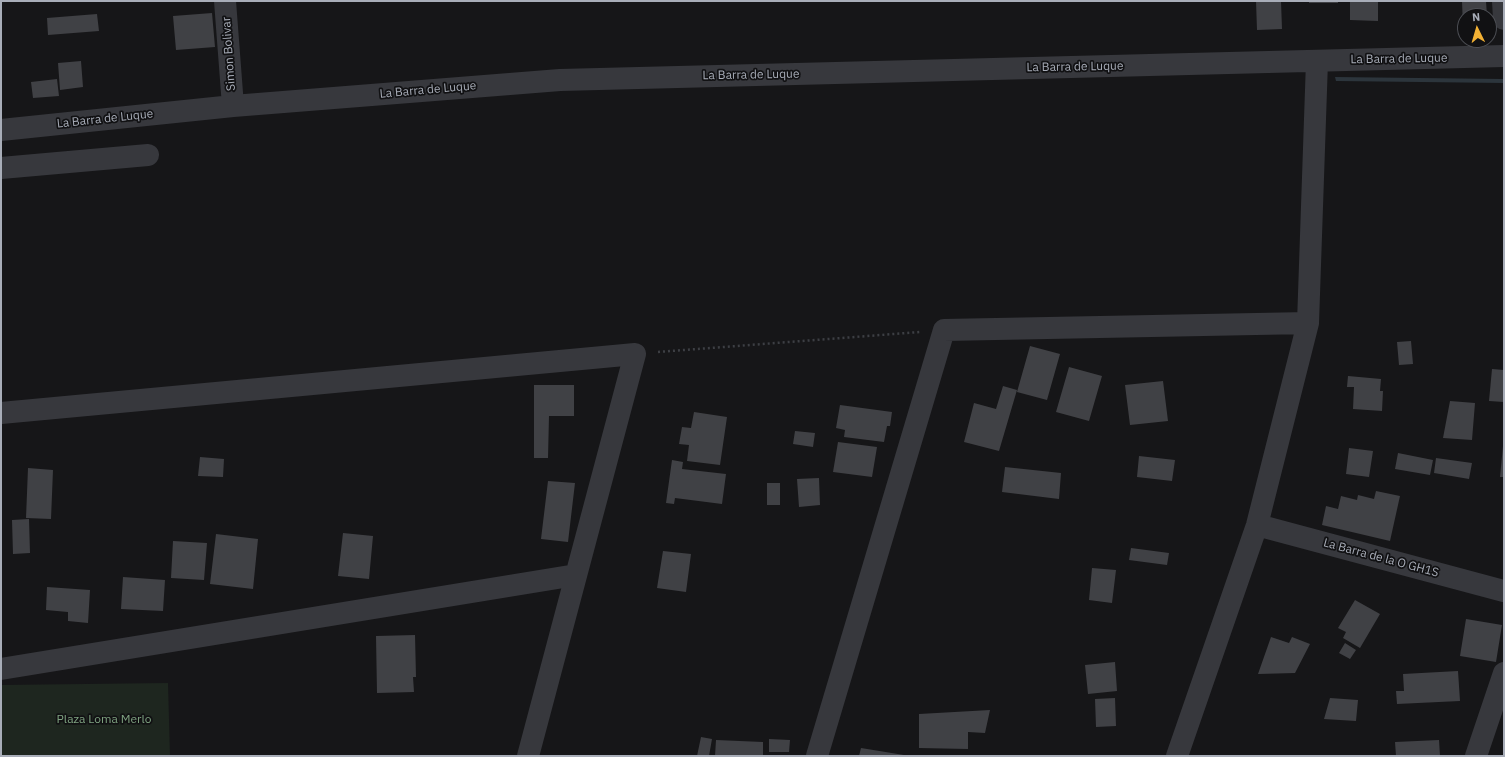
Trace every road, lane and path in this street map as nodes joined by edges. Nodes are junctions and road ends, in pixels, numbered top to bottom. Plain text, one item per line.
1 (226, 1) edge
2 (1503, 1) edge
3 (1504, 19) edge
4 (1504, 56) edge
5 (1317, 61) junction
6 (234, 106) junction
7 (1, 130) edge
8 (148, 155) dead end
9 (1, 168) edge
10 (1308, 323) junction
11 (944, 330) junction
12 (635, 354) junction
13 (1, 413) edge
14 (1257, 525) junction
15 (576, 575) junction
16 (1504, 591) edge
17 (1, 670) edge
18 (1504, 673) edge
19 (528, 756) edge
20 (817, 756) edge
21 (1177, 756) edge
22 (1476, 756) edge

1 - 6 street, Simon Bolivar
2 - 3 street
4 - 5 street, La Barra de Luque
5 - 6 street, La Barra de Luque
5 - 10 street
6 - 7 street, La Barra de Luque
8 - 9 street
10 - 11 street
10 - 14 street
11 - 12 path
11 - 20 street
12 - 13 street
12 - 15 street
14 - 16 street, La Barra de la O GH1S
14 - 21 street
15 - 17 street
15 - 19 street
18 - 22 street

